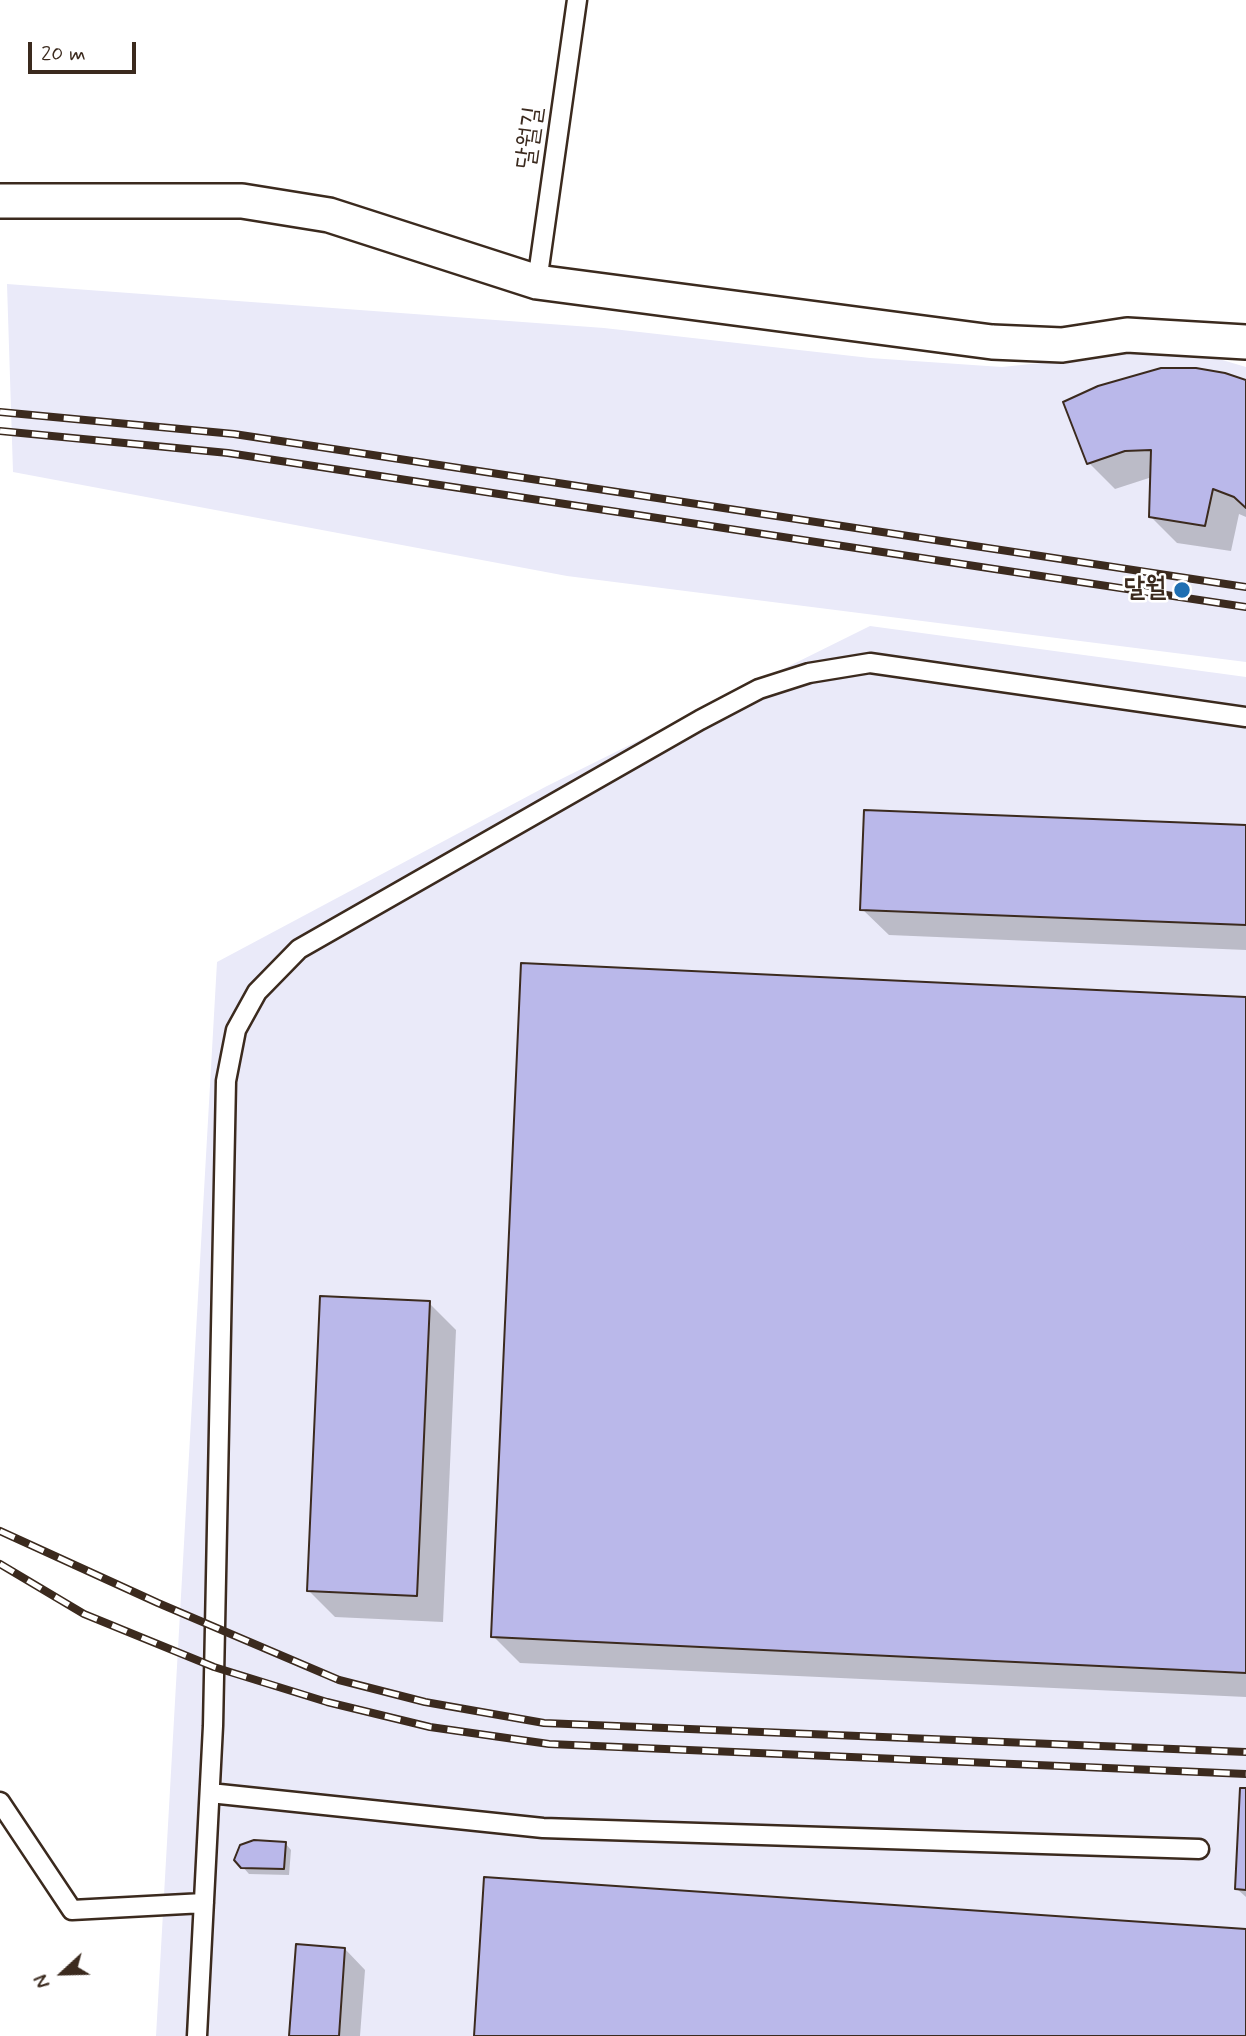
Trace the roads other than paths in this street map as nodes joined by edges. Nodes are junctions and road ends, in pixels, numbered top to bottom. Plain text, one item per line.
1 (577, 0) edge
2 (0, 201) edge
3 (537, 282) junction
4 (1246, 342) edge
5 (1246, 717) edge
6 (209, 1793) junction
7 (0, 1802) edge
8 (1199, 1849) dead end
9 (204, 1903) junction
10 (197, 2036) edge

1 - 3 lane, 달월길
2 - 3 street
3 - 4 street
5 - 6 lane
6 - 8 lane
6 - 9 lane
7 - 9 lane
9 - 10 lane

